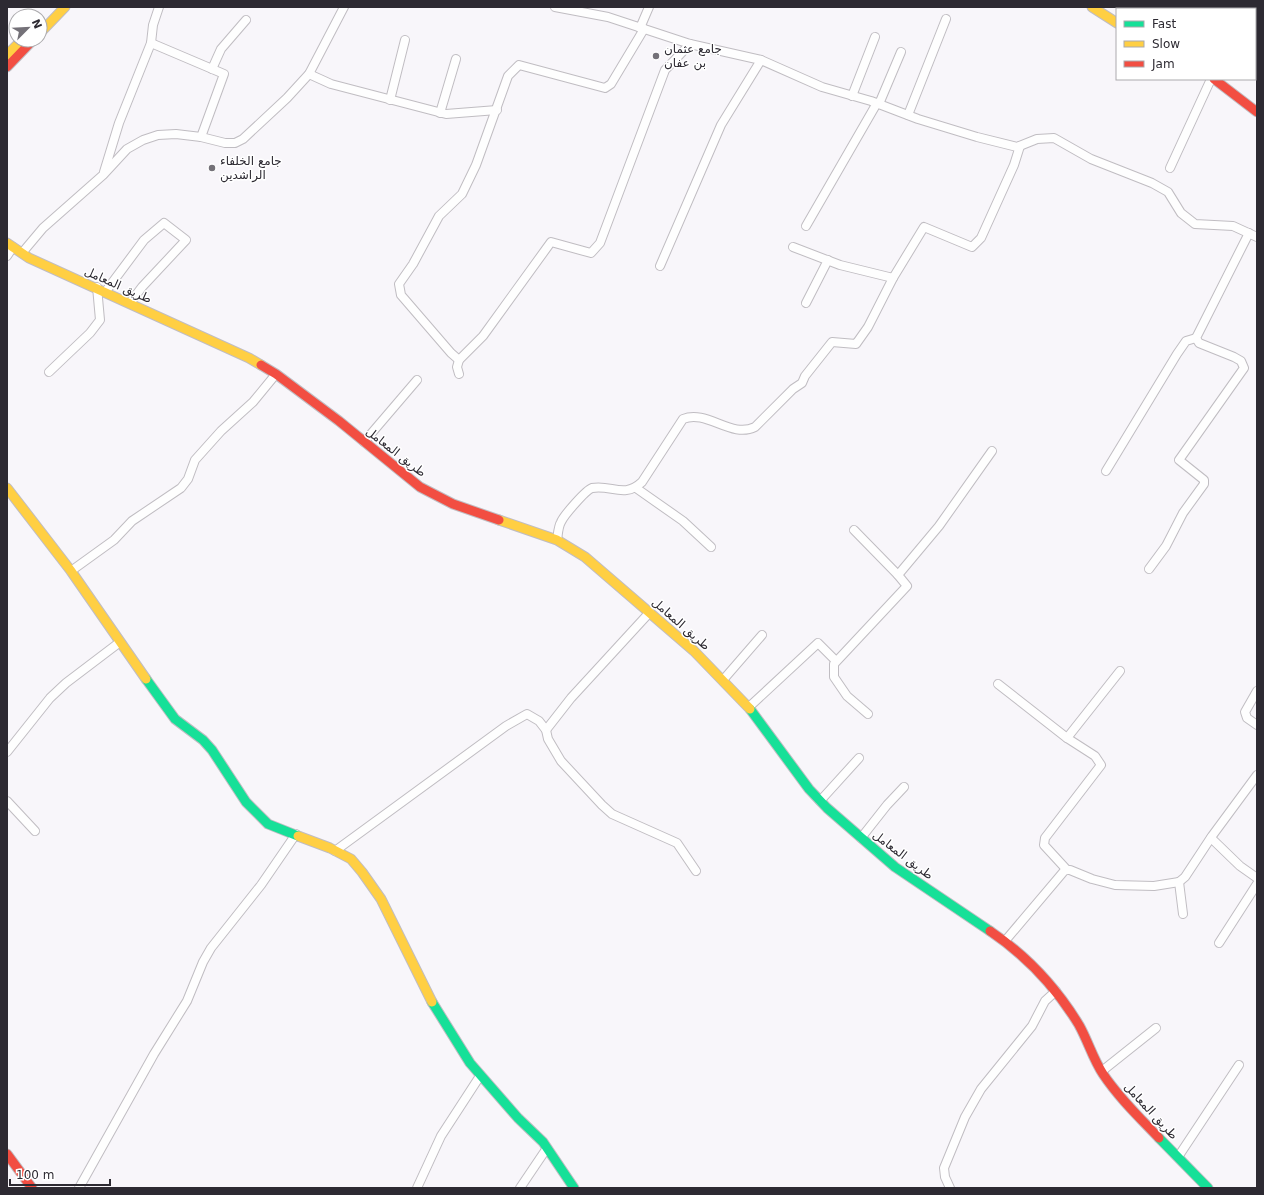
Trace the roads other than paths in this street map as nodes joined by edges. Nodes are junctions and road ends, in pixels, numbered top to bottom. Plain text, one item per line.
1 (64, 7) edge
2 (159, 7) edge
3 (344, 7) edge
4 (555, 7) edge
5 (649, 7) edge
6 (1092, 7) edge
7 (246, 20) dead end
8 (946, 20) dead end
9 (1116, 21) edge
10 (48, 24) edge
11 (642, 28) junction
12 (875, 37) dead end
13 (405, 40) dead end
14 (151, 43) junction
15 (690, 44) junction
16 (25, 48) edge
17 (901, 52) dead end
18 (456, 60) dead end
19 (761, 60) junction
20 (7, 67) edge
21 (212, 69) junction
22 (309, 74) junction
23 (1212, 80) edge
24 (1213, 80) edge
25 (852, 96) junction
26 (390, 100) junction
27 (878, 104) junction
28 (497, 110) junction
29 (1257, 112) edge
30 (440, 113) junction
31 (908, 115) junction
32 (201, 137) junction
33 (1020, 146) junction
34 (1170, 168) dead end
35 (103, 175) junction
36 (806, 226) dead end
37 (1253, 235) edge
38 (10, 245) edge
39 (793, 247) dead end
40 (22, 253) junction
41 (7, 256) edge
42 (828, 260) junction
43 (660, 266) dead end
44 (893, 278) junction
45 (97, 288) junction
46 (106, 292) junction
47 (130, 302) junction
48 (806, 303) dead end
49 (1196, 338) junction
50 (459, 360) junction
51 (49, 372) dead end
52 (276, 374) junction
53 (459, 374) dead end
54 (417, 380) dead end
55 (364, 442) junction
56 (992, 451) dead end
57 (1106, 471) dead end
58 (7, 488) edge
59 (636, 488) junction
60 (854, 530) dead end
61 (557, 540) junction
62 (711, 547) dead end
63 (1149, 569) dead end
64 (71, 571) junction
65 (898, 575) junction
66 (650, 612) junction
67 (762, 635) dead end
68 (120, 642) junction
69 (836, 661) junction
70 (1120, 671) dead end
71 (723, 680) junction
72 (998, 684) dead end
73 (1257, 691) edge
74 (749, 707) junction
75 (868, 714) dead end
76 (1257, 726) edge
77 (546, 730) junction
78 (1067, 738) junction
79 (7, 752) edge
80 (859, 758) dead end
81 (1257, 775) edge
82 (904, 787) dead end
83 (7, 801) edge
84 (820, 801) junction
85 (35, 831) dead end
86 (296, 834) junction
87 (860, 838) junction
88 (1211, 838) junction
89 (336, 851) junction
90 (1067, 870) junction
91 (696, 871) dead end
92 (1257, 878) edge
93 (1179, 882) junction
94 (1257, 884) edge
95 (1183, 914) dead end
96 (1005, 941) junction
97 (1219, 943) dead end
98 (1056, 990) junction
99 (1156, 1028) dead end
100 (1239, 1065) dead end
101 (1102, 1071) junction
102 (480, 1076) junction
103 (547, 1148) junction
104 (7, 1154) edge
105 (1178, 1157) junction
106 (32, 1188) edge
107 (79, 1188) edge
108 (417, 1188) edge
109 (520, 1188) edge
110 (574, 1188) edge
111 (950, 1188) edge
112 (1208, 1188) edge

1 - 10 main road
2 - 14 street
3 - 22 street
4 - 11 street
5 - 11 street
6 - 9 main road
7 - 21 street
8 - 31 street
11 - 15 street
11 - 28 street
12 - 25 street
13 - 26 street
14 - 21 street
14 - 35 street
15 - 19 street
15 - 50 street
16 - 20 main road
17 - 27 street
18 - 30 street
19 - 25 street
19 - 43 street
21 - 32 street
22 - 26 street
22 - 32 street
23 - 34 street
24 - 29 main road
25 - 27 street
26 - 30 street
27 - 31 street
27 - 36 street
28 - 30 street
28 - 50 street
31 - 33 street
32 - 35 street
33 - 37 street
33 - 44 street
35 - 40 street
37 - 49 street
38 - 40 main road, طريق المعامل
38 - 41 street
39 - 42 street
40 - 45 main road, طريق المعامل
42 - 44 street
42 - 48 street
44 - 59 street
45 - 46 main road, طريق المعامل
45 - 51 street
46 - 47 main road, طريق المعامل
46 - 47 street
47 - 52 main road, طريق المعامل
49 - 57 street
49 - 63 street
50 - 53 street
52 - 55 main road, طريق المعامل
52 - 64 street
54 - 55 street
55 - 61 main road, طريق المعامل
56 - 65 street
58 - 64 main road
59 - 61 street
59 - 62 street
60 - 65 street
61 - 66 main road, طريق المعامل
64 - 68 main road
65 - 69 street
66 - 71 main road, طريق المعامل
66 - 77 street
67 - 71 street
68 - 79 street
68 - 86 main road
69 - 74 street
69 - 75 street
70 - 78 street
71 - 74 main road, طريق المعامل
72 - 78 street
73 - 76 street
74 - 84 main road, طريق المعامل
77 - 89 street
77 - 91 street
78 - 90 street
80 - 84 street
81 - 88 street
82 - 87 street
83 - 85 street
84 - 87 main road, طريق المعامل
86 - 89 main road
86 - 107 street
87 - 96 main road, طريق المعامل
88 - 92 street
88 - 93 street
89 - 102 main road
90 - 93 street
90 - 96 street
93 - 95 street
94 - 97 street
96 - 98 main road, طريق المعامل
98 - 101 main road, طريق المعامل
98 - 111 street
99 - 101 street
100 - 105 street
101 - 105 main road, طريق المعامل
102 - 103 main road
102 - 108 street
103 - 109 street
103 - 110 main road
104 - 106 main road
105 - 112 main road, طريق المعامل

